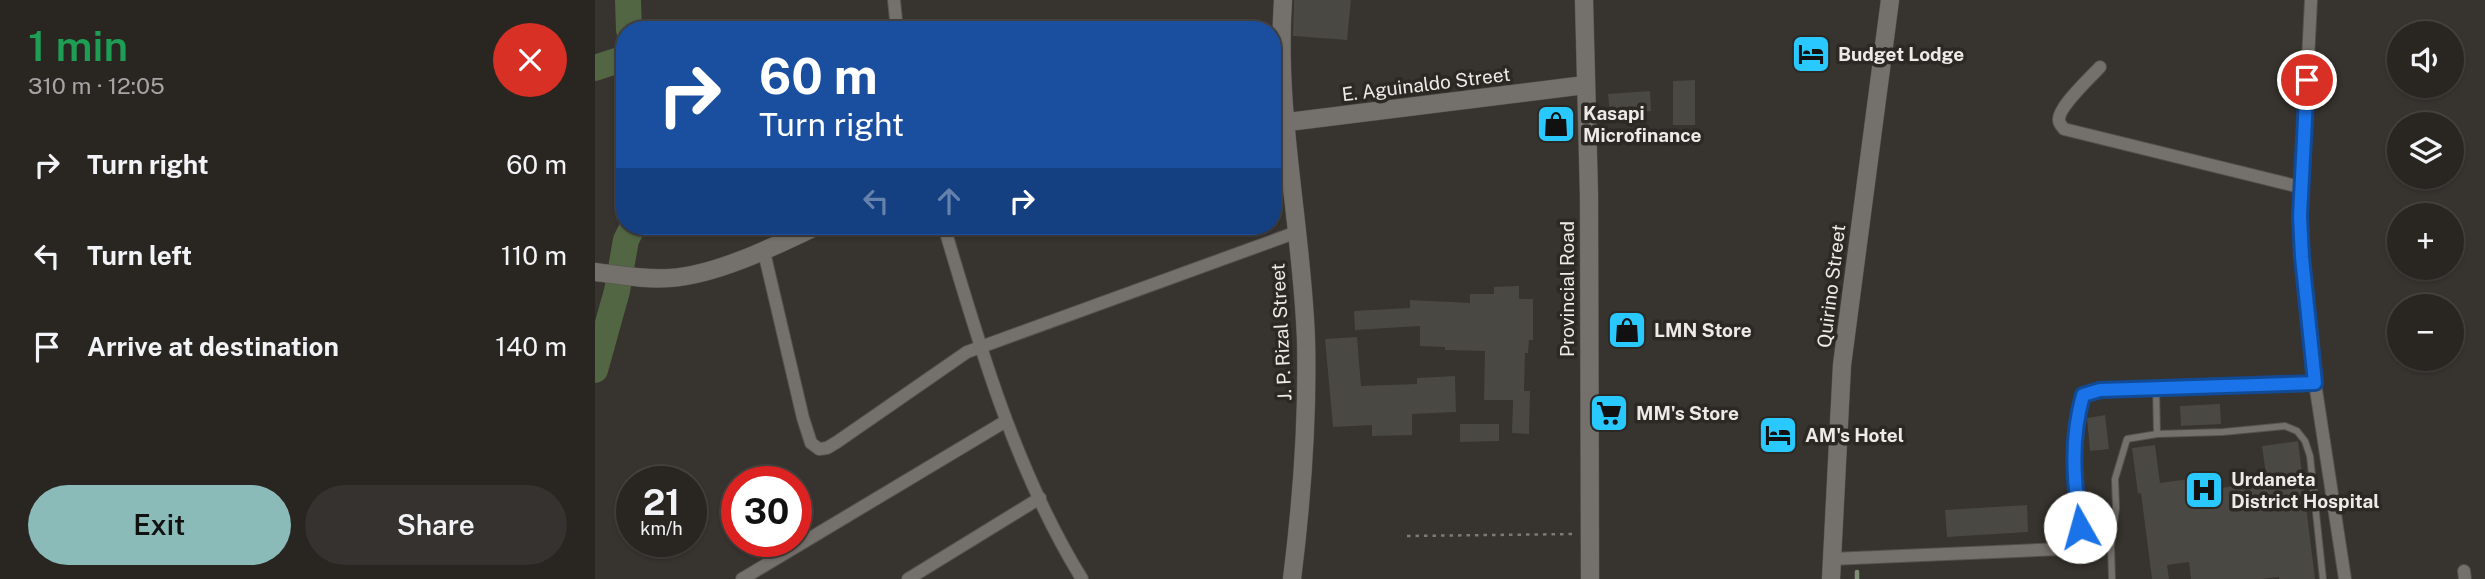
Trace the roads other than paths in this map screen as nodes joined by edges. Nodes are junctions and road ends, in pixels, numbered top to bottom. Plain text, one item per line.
1 (894, 0) edge
2 (1283, 0) edge
3 (1584, 0) edge
4 (1890, 0) edge
5 (2311, 0) edge
6 (896, 21) edge
7 (1281, 55) edge
8 (2100, 67) dead end
9 (1585, 85) junction
10 (1281, 124) edge
11 (1281, 136) edge
12 (2301, 187) junction
13 (1297, 232) junction
14 (799, 235) edge
15 (947, 235) edge
16 (764, 252) junction
17 (595, 272) edge
18 (980, 346) junction
19 (2315, 383) junction
20 (2156, 388) junction
21 (1006, 421) junction
22 (2157, 434) junction
23 (1039, 498) junction
24 (2111, 546) junction
25 (2083, 548) junction
26 (1831, 559) junction
27 (1080, 578) edge
28 (742, 579) edge
29 (908, 579) edge
30 (1292, 579) edge
31 (1590, 579) edge
32 (1831, 579) edge
33 (2112, 579) edge
34 (2323, 579) edge
35 (2345, 579) edge

1 - 6 street
2 - 7 street, J. P. Rizal Street
3 - 9 street, Provincial Road
4 - 26 street, Quirino Street
5 - 12 street
8 - 12 street
9 - 10 street, E. Aguinaldo Street
9 - 31 street, Provincial Road
11 - 13 street, J. P. Rizal Street
12 - 19 street
13 - 18 street
13 - 30 street, J. P. Rizal Street
14 - 16 street
15 - 18 street
16 - 17 street
16 - 18 street
18 - 21 street
19 - 20 street
19 - 35 street
20 - 22 lane
20 - 25 street
21 - 23 street
21 - 28 street
22 - 24 lane
22 - 34 lane
23 - 27 street
23 - 29 street
24 - 25 lane
24 - 33 lane
25 - 26 street
26 - 32 street, Quirino Street

